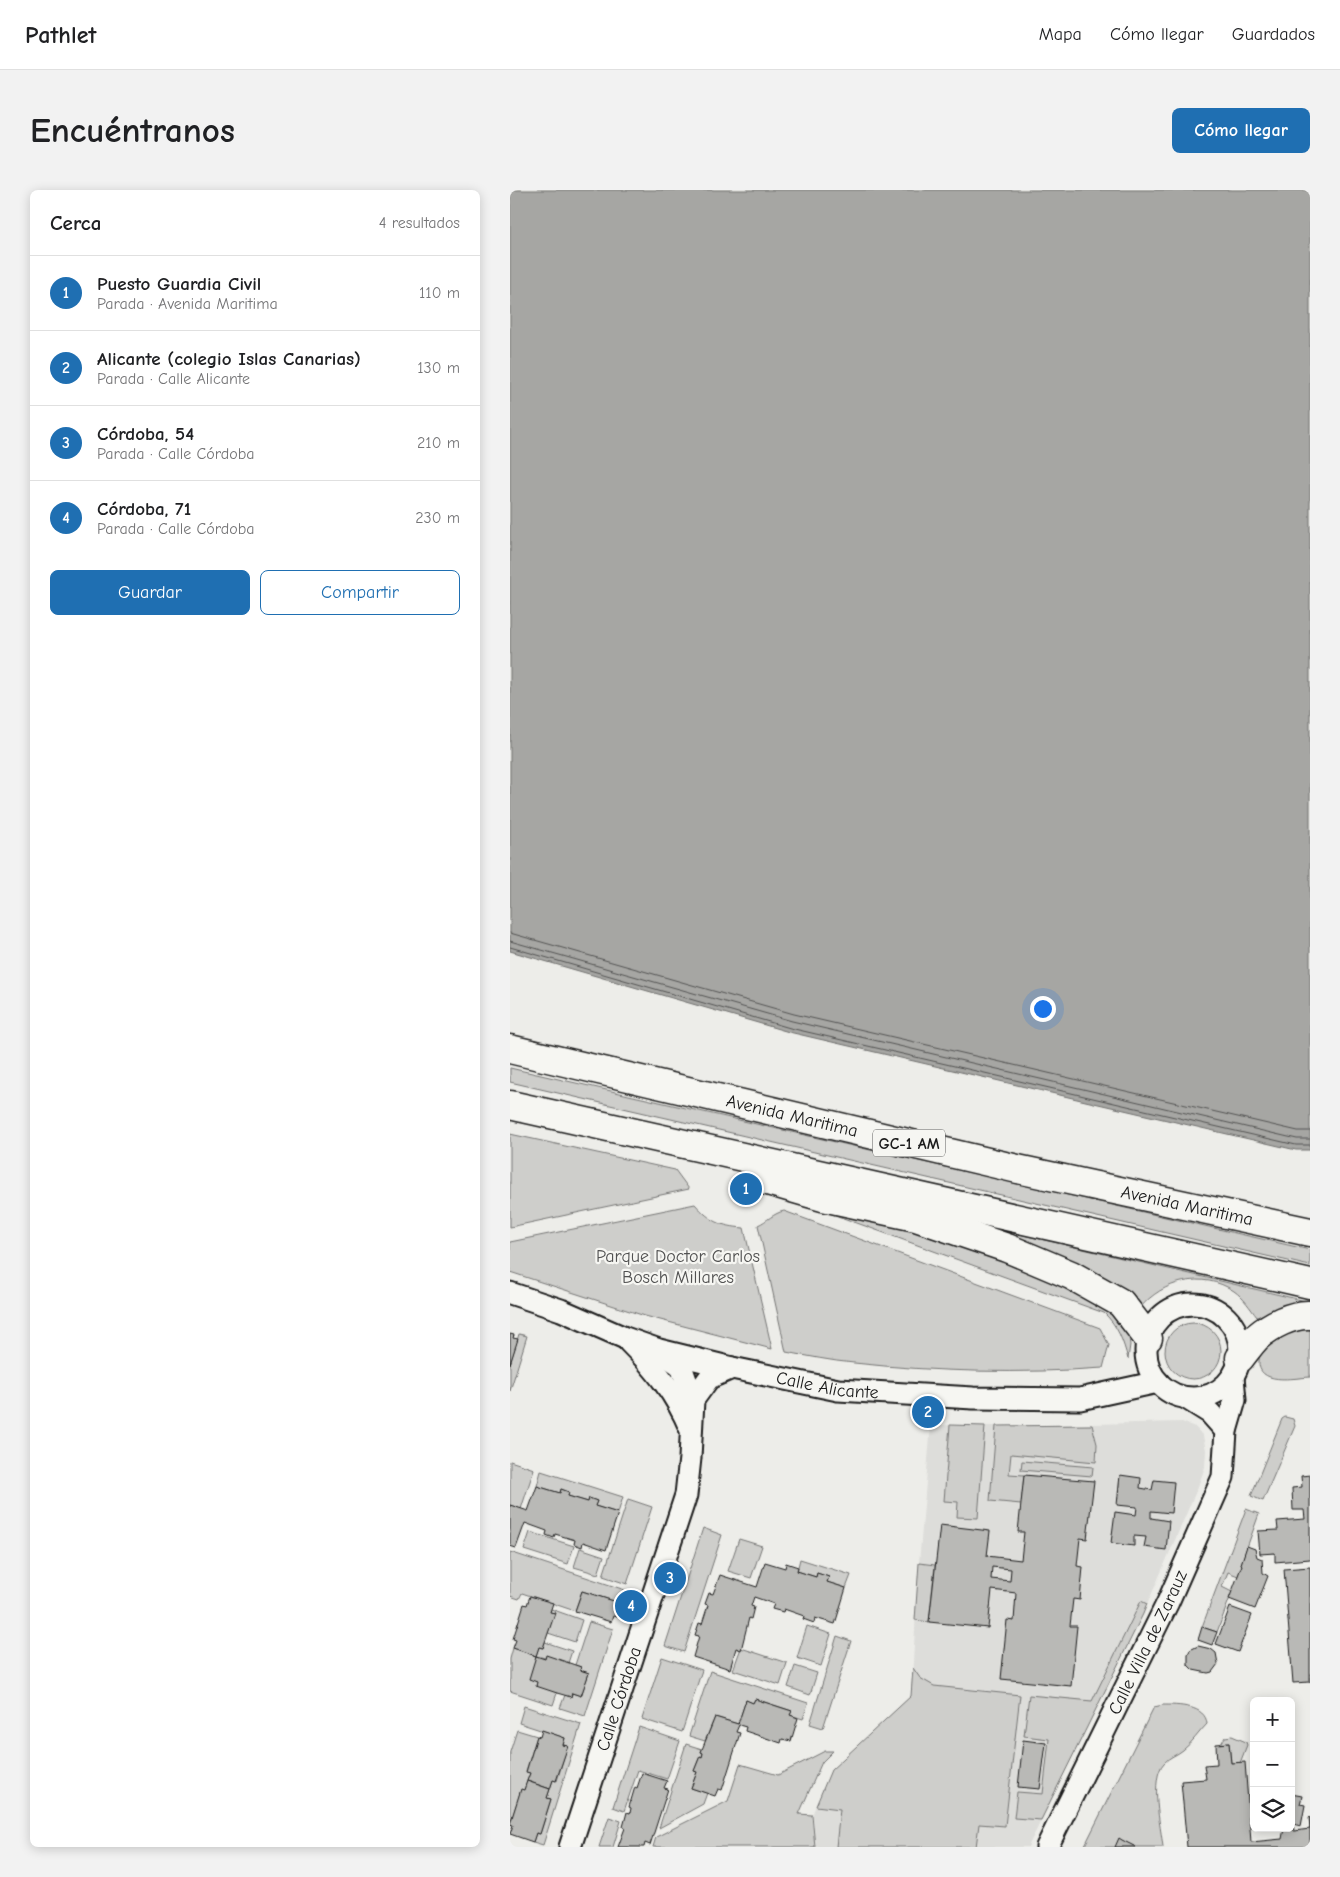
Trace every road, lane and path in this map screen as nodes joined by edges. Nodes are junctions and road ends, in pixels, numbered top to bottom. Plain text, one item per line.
1 (510, 1049) edge
2 (510, 1105) edge
3 (650, 1136) junction
4 (1310, 1232) edge
5 (1310, 1284) edge
6 (510, 1294) edge
7 (1310, 1315) edge
8 (625, 1338) junction
9 (1148, 1338) junction
10 (688, 1363) junction
11 (732, 1368) junction
12 (1236, 1368) junction
13 (1158, 1382) junction
14 (684, 1398) junction
15 (1186, 1398) junction
16 (1226, 1431) junction
17 (570, 1847) edge
18 (1047, 1847) edge

1 - 4 highway, Avenida Maritima / GC-1 AM
2 - 3 highway
3 - 5 highway
3 - 9 highway
6 - 8 street, Calle Alicante
7 - 12 highway
8 - 10 street, Calle Alicante
8 - 14 street, Calle Córdoba
9 - 12 street
9 - 13 street
10 - 11 street, Calle Alicante
10 - 14 street, Calle Córdoba
11 - 13 street, Calle Alicante
11 - 14 street
12 - 15 street
12 - 16 street, Calle Villa de Zarauz
13 - 15 street
14 - 17 street, Calle Córdoba
15 - 16 street
16 - 18 street, Calle Villa de Zarauz

